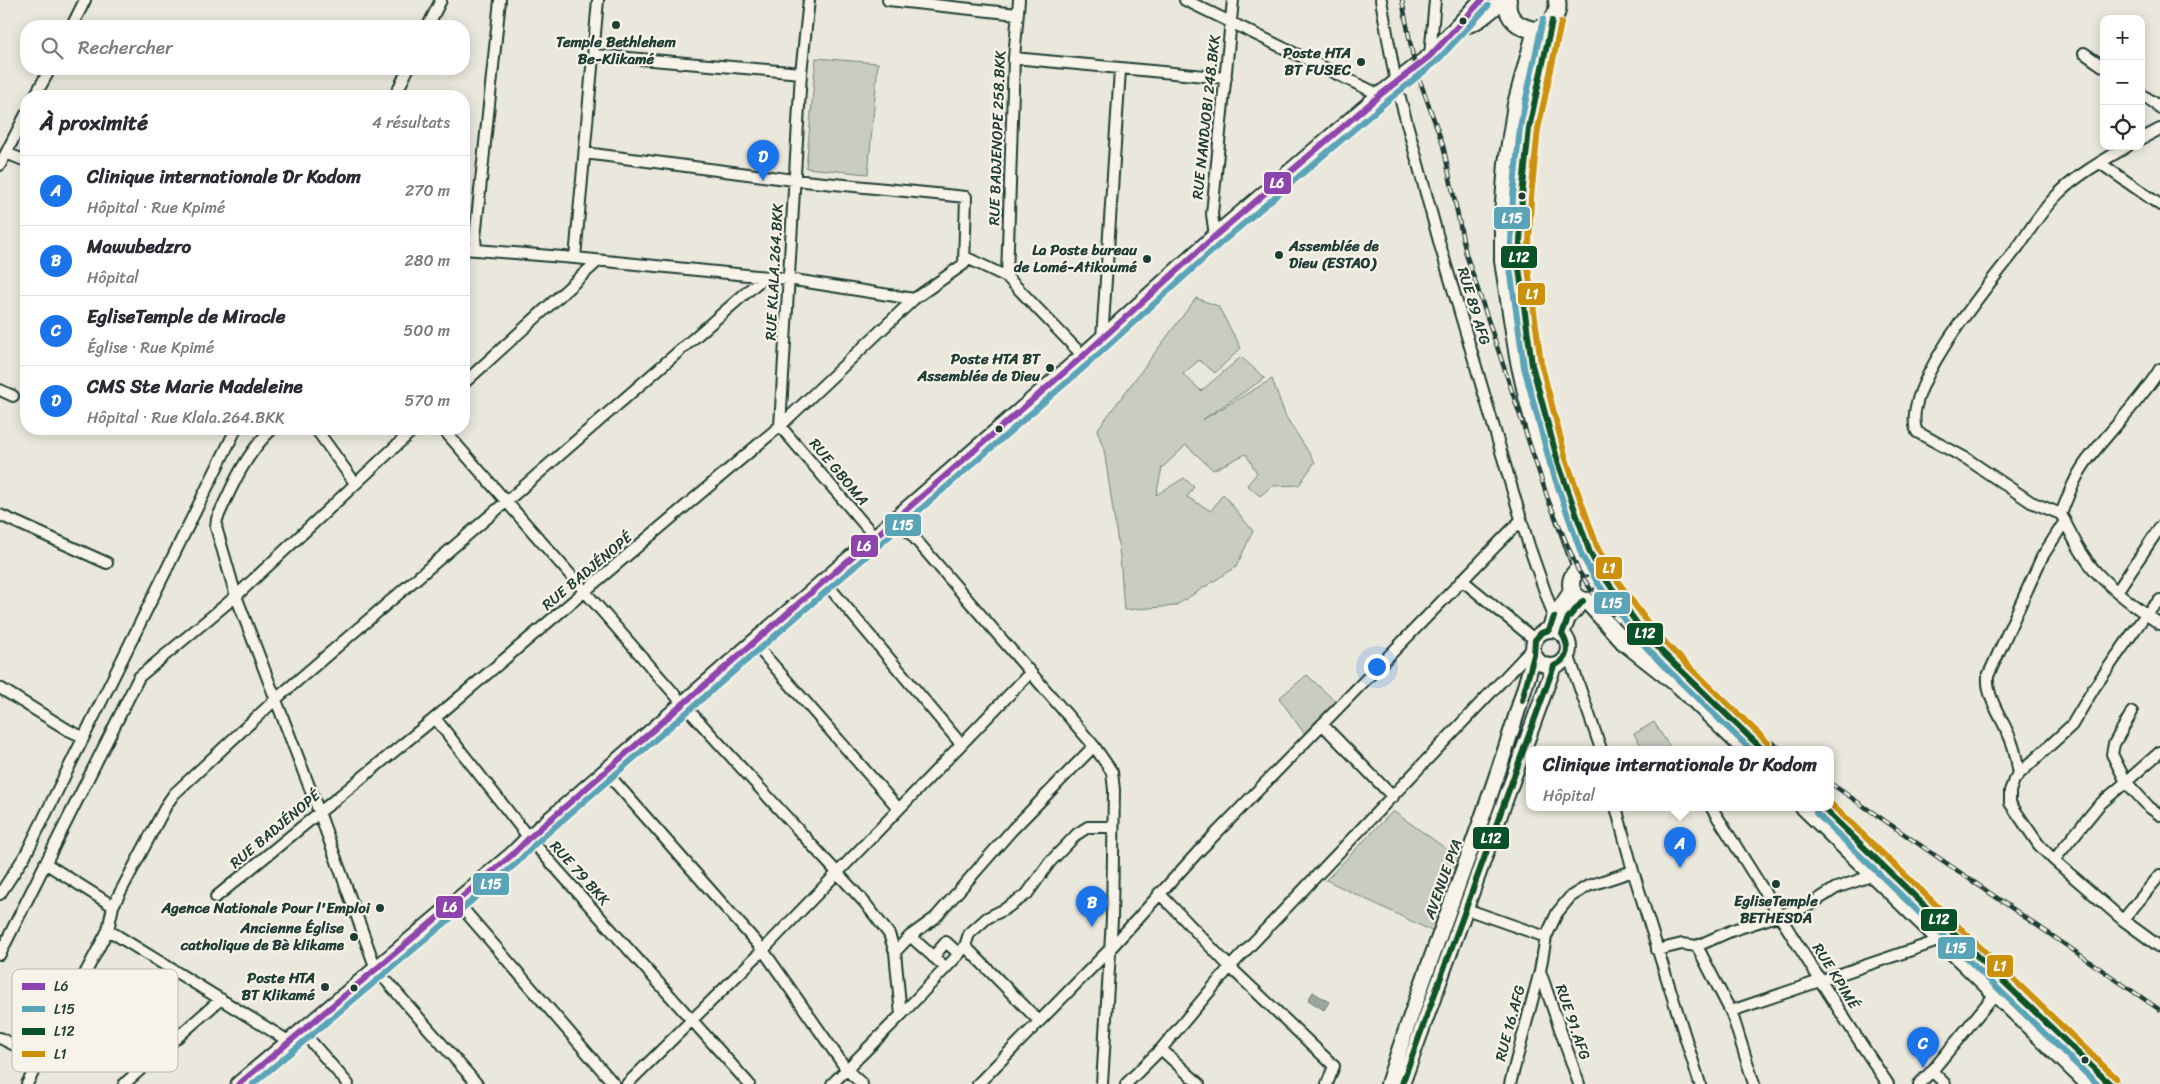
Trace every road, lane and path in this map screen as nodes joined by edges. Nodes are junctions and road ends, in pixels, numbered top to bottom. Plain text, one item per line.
1 (85, 0) edge
2 (441, 0) edge
3 (500, 0) edge
4 (598, 0) edge
5 (809, 0) edge
6 (888, 0) edge
7 (1019, 0) edge
8 (1185, 0) edge
9 (1232, 0) edge
10 (1381, 0) edge
11 (1428, 0) edge
12 (1435, 0) edge
13 (1482, 0) edge
14 (1503, 0) edge
15 (1508, 0) edge
16 (1557, 0) edge
17 (1017, 14) junction
18 (1434, 18) junction
19 (75, 20) edge
20 (431, 20) edge
21 (1230, 21) junction
22 (1552, 21) junction
23 (1458, 26) junction
24 (1536, 30) junction
25 (2084, 53) dead end
26 (594, 56) junction
27 (1430, 56) junction
28 (1014, 58) junction
29 (2100, 64) edge
30 (1120, 70) junction
31 (801, 74) junction
32 (47, 75) edge
33 (405, 75) edge
34 (1226, 78) junction
35 (1396, 83) junction
36 (39, 90) edge
37 (398, 90) edge
38 (1380, 95) junction
39 (2145, 97) edge
40 (2160, 109) edge
41 (20, 126) edge
42 (2160, 129) edge
43 (2145, 137) edge
44 (2121, 150) edge
45 (6, 153) junction
46 (585, 153) junction
47 (20, 159) edge
48 (2100, 163) junction
49 (0, 165) edge
50 (794, 180) junction
51 (2160, 205) edge
52 (1215, 236) junction
53 (470, 250) edge
54 (476, 250) junction
55 (965, 257) junction
56 (575, 258) junction
57 (598, 261) junction
58 (1007, 277) junction
59 (763, 278) junction
60 (788, 280) junction
61 (914, 299) junction
62 (1102, 339) junction
63 (1083, 356) junction
64 (2160, 369) edge
65 (470, 378) edge
66 (0, 390) edge
67 (13, 396) dead end
68 (780, 426) junction
69 (233, 435) edge
70 (266, 435) edge
71 (320, 435) edge
72 (407, 435) edge
73 (448, 435) edge
74 (355, 483) junction
75 (507, 501) junction
76 (0, 515) edge
77 (2063, 518) junction
78 (898, 519) junction
79 (1521, 520) junction
80 (2160, 527) edge
81 (875, 537) junction
82 (106, 563) dead end
83 (1582, 568) junction
84 (1604, 577) junction
85 (1462, 580) junction
86 (825, 582) junction
87 (2118, 590) junction
88 (586, 591) junction
89 (236, 596) junction
90 (1581, 598) junction
91 (2160, 600) edge
92 (2146, 614) junction
93 (2160, 624) edge
94 (1555, 627) junction
95 (754, 644) junction
96 (1534, 648) junction
97 (1560, 662) junction
98 (1030, 673) junction
99 (0, 688) edge
100 (276, 699) junction
101 (684, 704) junction
102 (2132, 712) dead end
103 (435, 718) junction
104 (1322, 724) junction
105 (83, 737) junction
106 (961, 744) junction
107 (1094, 746) junction
108 (1528, 746) edge
109 (1600, 746) edge
110 (1743, 746) edge
111 (1759, 746) edge
112 (1526, 751) edge
113 (2160, 752) edge
114 (606, 772) junction
115 (2019, 774) junction
116 (2126, 782) junction
117 (1393, 797) junction
118 (899, 809) junction
119 (1617, 811) edge
120 (1714, 811) edge
121 (1808, 811) edge
122 (1826, 811) edge
123 (319, 812) junction
124 (2160, 816) edge
125 (1113, 827) junction
126 (529, 838) junction
127 (2054, 860) junction
128 (44, 863) junction
129 (1633, 871) junction
130 (838, 872) junction
131 (1874, 875) junction
132 (2160, 876) edge
133 (1159, 893) junction
134 (0, 894) edge
135 (216, 898) dead end
136 (458, 902) junction
137 (114, 906) junction
138 (1466, 909) junction
139 (1780, 913) junction
140 (2122, 920) junction
141 (108, 930) junction
142 (910, 936) junction
143 (1546, 937) junction
144 (1941, 940) junction
145 (1697, 946) junction
146 (1110, 948) junction
147 (2160, 948) edge
148 (763, 950) junction
149 (962, 950) junction
150 (1657, 950) junction
151 (895, 952) junction
152 (0, 954) edge
153 (933, 957) junction
154 (1230, 967) junction
155 (946, 968) junction
156 (88, 969) edge
157 (172, 969) edge
158 (376, 969) junction
159 (1540, 970) junction
160 (178, 973) edge
161 (1821, 982) junction
162 (1996, 993) junction
163 (221, 999) junction
164 (1732, 1014) junction
165 (901, 1015) junction
166 (691, 1020) junction
167 (1038, 1020) junction
168 (302, 1031) junction
169 (178, 1037) edge
170 (0, 1038) edge
171 (290, 1042) junction
172 (12, 1044) edge
173 (1161, 1049) junction
174 (847, 1070) junction
175 (1932, 1071) junction
176 (33, 1072) edge
177 (138, 1072) edge
178 (27, 1084) edge
179 (124, 1084) edge
180 (239, 1084) edge
181 (348, 1084) edge
182 (477, 1084) edge
183 (614, 1084) edge
184 (627, 1084) edge
185 (749, 1084) edge
186 (832, 1084) edge
187 (862, 1084) edge
188 (978, 1084) edge
189 (1102, 1084) edge
190 (1126, 1084) edge
191 (1199, 1084) edge
192 (1327, 1084) edge
193 (1388, 1084) edge
194 (1402, 1084) edge
195 (1510, 1084) edge
196 (1579, 1084) edge
197 (1700, 1084) edge
198 (1754, 1084) edge
199 (1888, 1084) edge
200 (1919, 1084) edge
201 (1945, 1084) edge
202 (2088, 1084) edge
203 (2110, 1084) edge

1 - 19 street
2 - 20 street
3 - 54 street
4 - 26 street
5 - 31 street, RUE KLALA.264.BKK
6 - 17 street
7 - 17 street, RUE BADJENOPE 258.BKK
8 - 21 street
9 - 21 street, RUE NANDJOBI 248.BKK
10 - 35 street, RUE 89 AFG
11 - 18 street
12 - 18 street
13 - 23 main road
14 - 23 main road
15 - 24 highway
16 - 22 highway
17 - 28 street, RUE BADJENOPE 258.BKK
18 - 27 street
21 - 34 street, RUE NANDJOBI 248.BKK
21 - 38 street
22 - 24 highway
22 - 84 highway
23 - 27 main road
24 - 83 highway
25 - 29 street
26 - 31 street
26 - 46 street
27 - 35 main road
28 - 30 street
28 - 58 street, RUE BADJENOPE 258.BKK
30 - 34 street
30 - 62 street
31 - 50 street, RUE KLALA.264.BKK
32 - 36 street
33 - 37 street
34 - 52 street, RUE NANDJOBI 248.BKK
35 - 38 main road
35 - 79 street, RUE 89 AFG
38 - 52 main road
39 - 40 street
41 - 45 street
42 - 43 street
44 - 48 street
45 - 47 street
45 - 49 street
46 - 50 street
46 - 56 street
48 - 51 street
48 - 77 street
50 - 55 street
50 - 60 street, RUE KLALA.264.BKK
52 - 62 main road
53 - 54 street
54 - 56 street
55 - 58 street
55 - 61 street, RUE BADJÉNOPÉ
56 - 57 street
57 - 59 street
57 - 65 street
58 - 63 street
59 - 60 street
59 - 75 street
60 - 61 street
60 - 68 street, RUE KLALA.264.BKK
61 - 68 street, RUE BADJÉNOPÉ
62 - 63 main road
63 - 78 main road
64 - 77 street
66 - 67 street
68 - 81 street, RUE GBOMA
68 - 88 street, RUE BADJÉNOPÉ
69 - 105 street
70 - 89 street
71 - 74 street
72 - 74 street
73 - 75 street
74 - 89 street
75 - 88 street
75 - 100 street
76 - 82 street
77 - 87 street
77 - 115 street
78 - 81 main road
78 - 98 street
79 - 85 street
79 - 94 street, RUE 89 AFG
80 - 87 street
81 - 86 main road
83 - 84 highway
83 - 90 highway
84 - 90 highway
84 - 111 highway
85 - 96 street
85 - 104 street
86 - 95 main road
86 - 106 street
87 - 92 street
88 - 101 street
88 - 103 street, RUE BADJÉNOPÉ
89 - 100 street
89 - 128 street
90 - 94 main road
90 - 110 highway
91 - 92 street
92 - 93 street
92 - 115 street
94 - 96 main road
94 - 97 main road
95 - 101 main road
95 - 118 street
96 - 97 main road
96 - 117 street
96 - 193 main road, AVENUE PYA
97 - 108 main road
97 - 109 street
98 - 106 street
98 - 107 street
99 - 105 street
100 - 123 street
100 - 137 street
101 - 114 main road
101 - 130 street
102 - 116 street
103 - 123 street, RUE BADJÉNOPÉ
103 - 126 street, RUE 79 BKK
104 - 117 street
104 - 133 street
105 - 134 street
106 - 118 street
107 - 125 street
107 - 142 street
112 - 138 main road
113 - 116 street
114 - 126 main road
114 - 148 street
115 - 127 street
116 - 124 street
116 - 127 street
117 - 154 street
118 - 130 street
119 - 129 street
120 - 139 street, RUE KPIMÉ
121 - 131 highway
122 - 203 highway
123 - 135 street, RUE BADJÉNOPÉ
123 - 158 street
125 - 146 street
125 - 149 street
126 - 136 main road
126 - 166 street, RUE 79 BKK
127 - 140 street
128 - 137 street
128 - 152 street
129 - 143 street, RUE 16.AFG
129 - 150 street
130 - 148 street
130 - 151 street
131 - 139 street
131 - 144 highway
132 - 140 street
133 - 146 street
133 - 154 street
136 - 158 main road
136 - 183 street
137 - 141 street
138 - 143 street
138 - 194 main road
139 - 145 street
139 - 161 street, RUE KPIMÉ
140 - 147 street
141 - 156 street
141 - 157 street
142 - 151 street
142 - 153 street
143 - 159 street, RUE 16.AFG
144 - 161 street
144 - 162 highway
145 - 150 street
145 - 164 street
146 - 167 street
146 - 189 street
148 - 166 street
148 - 174 street
149 - 153 street
149 - 155 street
149 - 167 street
150 - 197 street
151 - 165 street
153 - 155 street
154 - 173 street
154 - 192 street
155 - 165 street
158 - 168 main road
158 - 182 street
159 - 195 street, RUE 16.AFG
159 - 196 street, RUE 91.AFG
160 - 163 street
161 - 164 street
161 - 199 street, RUE KPIMÉ
162 - 175 street
162 - 202 highway
163 - 169 street
163 - 171 street
164 - 198 street
165 - 174 street
166 - 184 street
166 - 185 street, RUE 79 BKK
167 - 188 street
168 - 171 main road
168 - 181 street
170 - 172 street
171 - 180 main road
173 - 190 street
173 - 191 street
174 - 186 street
174 - 187 street
175 - 200 street
175 - 201 street
176 - 178 street
177 - 179 street

